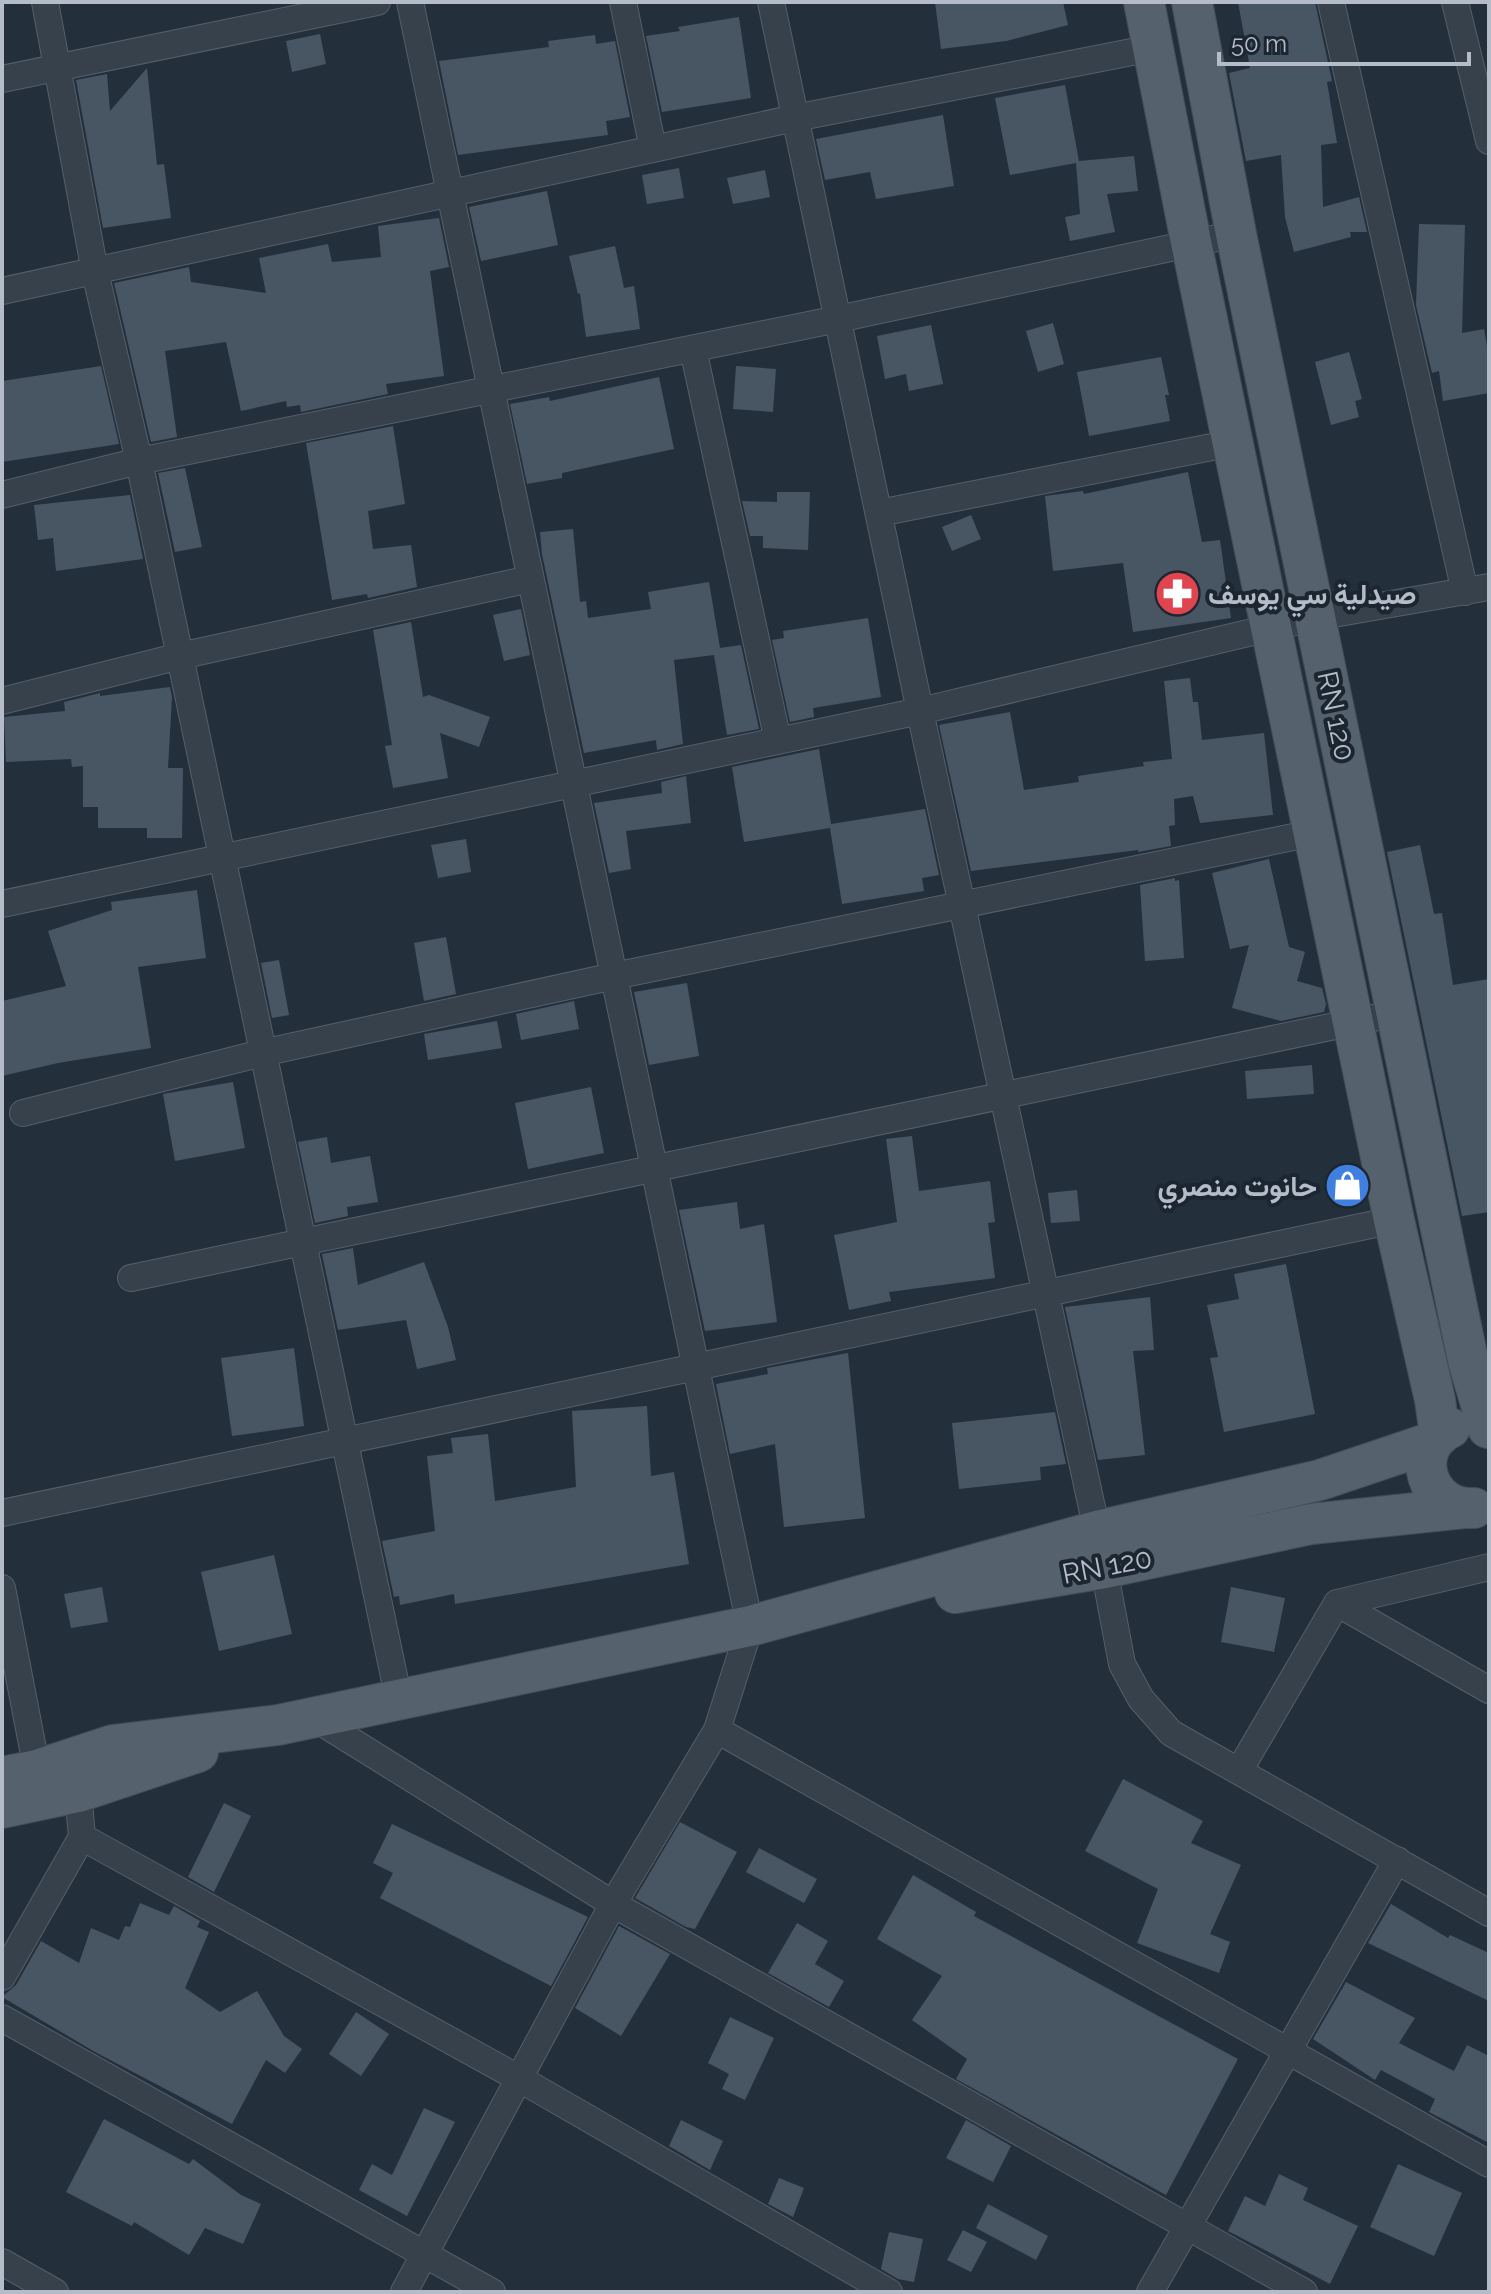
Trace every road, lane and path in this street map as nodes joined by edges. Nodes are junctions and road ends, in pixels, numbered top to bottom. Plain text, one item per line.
1 (45, 2) edge
2 (377, 2) edge
3 (410, 2) edge
4 (623, 2) edge
5 (771, 2) edge
6 (1144, 2) edge
7 (1192, 2) edge
8 (1331, 2) edge
9 (1455, 2) edge
10 (1152, 48) junction
11 (58, 67) junction
12 (2, 79) edge
13 (795, 118) junction
14 (1489, 141) edge
15 (653, 149) junction
16 (450, 192) junction
17 (1236, 234) junction
18 (1191, 242) junction
19 (95, 272) junction
20 (2, 291) edge
21 (838, 319) junction
22 (693, 349) junction
23 (491, 390) junction
24 (1232, 443) junction
25 (139, 461) junction
26 (2, 495) edge
27 (879, 513) junction
28 (530, 579) junction
29 (1477, 590) edge
30 (1316, 617) junction
31 (1271, 629) junction
32 (180, 656) junction
33 (2, 701) edge
34 (920, 711) junction
35 (778, 741) junction
36 (573, 783) junction
37 (1313, 833) junction
38 (221, 857) junction
39 (2, 904) edge
40 (962, 904) junction
41 (614, 976) junction
42 (1397, 1013) junction
43 (1353, 1023) junction
44 (262, 1053) junction
45 (1003, 1096) junction
46 (23, 1113) dead end
47 (655, 1169) junction
48 (1394, 1220) junction
49 (302, 1241) junction
50 (131, 1278) dead end
51 (1046, 1293) junction
52 (695, 1367) junction
53 (1489, 1428) edge
54 (344, 1439) junction
55 (1436, 1439) junction
56 (1476, 1505) edge
57 (2, 1513) edge
58 (1101, 1549) junction
59 (1489, 1567) edge
60 (2, 1588) edge
61 (1337, 1603) junction
62 (750, 1626) junction
63 (1489, 1690) edge
64 (399, 1700) junction
65 (296, 1721) junction
66 (717, 1730) junction
67 (1239, 1771) junction
68 (20, 1774) edge
69 (78, 1792) junction
70 (2, 1808) edge
71 (82, 1837) junction
72 (1397, 1860) junction
73 (613, 1904) junction
74 (1489, 1913) edge
75 (2, 1977) edge
76 (2, 2018) edge
77 (1288, 2051) junction
78 (520, 2079) junction
79 (1489, 2164) edge
80 (1187, 2227) junction
81 (426, 2254) junction
82 (2, 2262) edge
83 (55, 2292) edge
84 (404, 2292) edge
85 (492, 2292) edge
86 (889, 2292) edge
87 (1150, 2292) edge
88 (1304, 2292) edge

1 - 11 street
2 - 11 street
3 - 16 street
4 - 15 street
5 - 13 street
6 - 10 main road, RN 120
7 - 17 main road, RN 120
8 - 29 street
9 - 14 street
10 - 13 street
10 - 18 main road, RN 120
11 - 12 street
11 - 19 street
13 - 15 street
13 - 21 street
15 - 16 street
16 - 19 street
16 - 23 street
17 - 18 street
17 - 30 main road, RN 120
18 - 21 street
18 - 24 main road, RN 120
19 - 20 street
19 - 25 street
21 - 22 street
21 - 27 street
22 - 23 street
22 - 35 street
23 - 25 street
23 - 28 street
24 - 27 street
24 - 31 main road, RN 120
25 - 26 street
25 - 32 street
27 - 34 street
28 - 32 street
28 - 36 street
29 - 30 street
30 - 31 street
30 - 42 main road, RN 120
31 - 34 street
31 - 37 main road, RN 120
32 - 33 street
32 - 38 street
34 - 35 street
34 - 40 street
35 - 36 street
36 - 38 street
36 - 41 street
37 - 40 street
37 - 43 main road, RN 120
38 - 39 street
38 - 44 street
40 - 41 street
40 - 45 street
41 - 44 street
41 - 47 street
42 - 43 street
42 - 53 main road, RN 120
43 - 45 street
43 - 48 main road, RN 120
44 - 46 street
44 - 49 street
45 - 47 street
45 - 51 street
47 - 49 street
47 - 52 street
48 - 51 street
48 - 55 main road, RN 120
49 - 50 street
49 - 54 street
51 - 52 street
51 - 58 street
52 - 54 street
52 - 62 street
53 - 55 main road
54 - 57 street
54 - 64 street
55 - 56 main road
55 - 58 main road, RN 120
56 - 58 main road, RN 120
58 - 62 main road, RN 120
58 - 67 street
59 - 61 street
60 - 68 street
61 - 63 street
61 - 67 street
62 - 64 main road, RN 120
62 - 66 street
64 - 65 main road, RN 120
65 - 68 main road, RN 120
65 - 69 main road
65 - 73 street
66 - 73 street
66 - 77 street
67 - 72 street
69 - 70 main road
69 - 71 street
71 - 75 street
71 - 78 street
72 - 74 street
72 - 77 street
73 - 78 street
73 - 80 street
76 - 81 street
77 - 79 street
77 - 80 street
78 - 81 street
78 - 86 street
80 - 87 street
80 - 88 street
81 - 84 street
81 - 85 street
82 - 83 street

